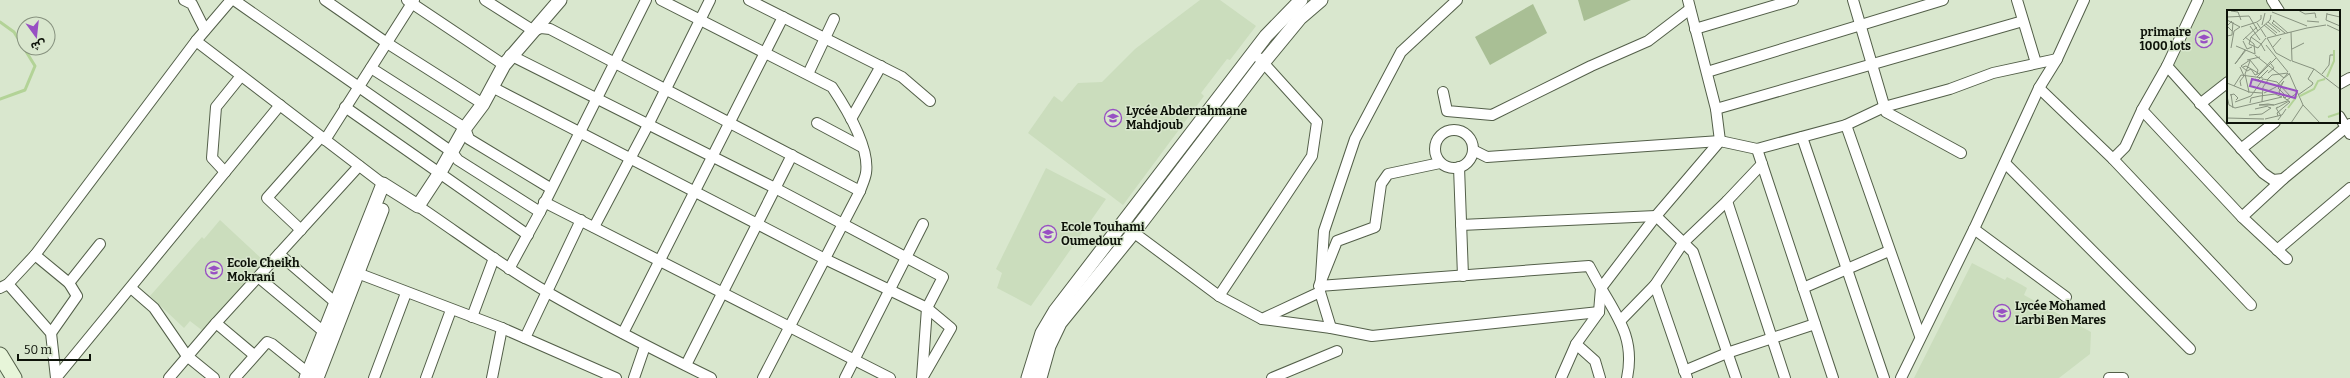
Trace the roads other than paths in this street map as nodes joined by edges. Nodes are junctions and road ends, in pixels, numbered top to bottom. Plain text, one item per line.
1 (184, 0) edge
2 (231, 0) edge
3 (234, 0) edge
4 (325, 0) edge
5 (485, 0) edge
6 (560, 0) edge
7 (646, 0) edge
8 (661, 0) edge
9 (710, 0) edge
10 (749, 0) edge
11 (1301, 0) edge
12 (1321, 0) edge
13 (1457, 0) edge
14 (1793, 0) edge
15 (1853, 0) edge
16 (1943, 0) edge
17 (2017, 0) edge
18 (2084, 0) edge
19 (2198, 0) edge
20 (2272, 0) edge
21 (411, 1) edge
22 (1689, 5) edge
23 (2278, 10) edge
24 (783, 17) junction
25 (834, 19) dead end
26 (700, 20) junction
27 (2023, 21) junction
28 (1860, 24) junction
29 (1695, 29) junction
30 (205, 30) junction
31 (534, 31) junction
32 (825, 38) junction
33 (196, 41) junction
34 (387, 43) junction
35 (1254, 52) junction
36 (765, 54) junction
37 (2057, 59) junction
38 (507, 60) junction
39 (1263, 63) junction
40 (2036, 63) junction
41 (614, 64) junction
42 (1873, 65) junction
43 (881, 66) junction
44 (2167, 66) junction
45 (371, 68) junction
46 (1707, 72) junction
47 (808, 74) junction
48 (241, 76) junction
49 (2350, 78) edge
50 (2227, 83) edge
51 (2340, 83) edge
52 (359, 86) junction
53 (492, 87) junction
54 (2039, 88) junction
55 (664, 90) junction
56 (1443, 92) dead end
57 (597, 99) junction
58 (930, 101) dead end
59 (483, 104) junction
60 (2200, 104) junction
61 (280, 105) junction
62 (345, 107) junction
63 (1884, 107) junction
64 (1716, 109) junction
65 (2142, 110) junction
66 (1468, 114) junction
67 (2340, 117) edge
68 (851, 119) junction
69 (731, 123) junction
70 (817, 123) dead end
71 (2273, 123) edge
72 (648, 125) junction
73 (1846, 125) junction
74 (466, 128) junction
75 (2348, 128) edge
76 (1456, 130) junction
77 (579, 133) junction
78 (1802, 137) junction
79 (323, 138) junction
80 (1720, 141) junction
81 (862, 147) junction
82 (1757, 149) junction
83 (2241, 149) junction
84 (1473, 150) junction
85 (452, 152) junction
86 (1961, 153) dead end
87 (792, 155) junction
88 (713, 157) junction
89 (630, 158) junction
90 (2112, 159) junction
91 (1440, 163) junction
92 (2005, 163) junction
93 (1762, 164) junction
94 (359, 166) junction
95 (1459, 167) junction
96 (225, 172) junction
97 (439, 174) junction
98 (2283, 179) junction
99 (386, 187) junction
100 (550, 188) junction
101 (775, 188) junction
102 (2350, 188) edge
103 (860, 191) junction
104 (694, 192) junction
105 (1727, 201) junction
106 (544, 202) junction
107 (418, 206) junction
108 (540, 212) junction
109 (1656, 216) junction
110 (2242, 217) junction
111 (581, 220) junction
112 (758, 223) junction
113 (1121, 223) junction
114 (923, 224) dead end
115 (843, 225) junction
116 (1461, 225) junction
117 (594, 227) junction
118 (1974, 229) junction
119 (301, 230) junction
120 (1134, 232) junction
121 (528, 234) junction
122 (1684, 242) junction
123 (100, 244) dead end
124 (1889, 250) junction
125 (2277, 250) junction
126 (279, 254) junction
127 (35, 255) junction
128 (907, 256) junction
129 (494, 258) junction
130 (826, 259) junction
131 (2287, 259) dead end
132 (660, 261) junction
133 (509, 269) junction
134 (1846, 269) junction
135 (354, 272) junction
136 (1463, 276) junction
137 (258, 277) junction
138 (69, 283) junction
139 (1655, 285) junction
140 (4, 286) edge
141 (131, 288) junction
142 (1601, 288) junction
143 (1803, 288) junction
144 (890, 289) junction
145 (1320, 289) junction
146 (406, 293) junction
147 (548, 293) junction
148 (723, 293) junction
149 (1219, 296) junction
150 (2066, 297) dead end
151 (336, 303) junction
152 (2251, 305) dead end
153 (927, 308) junction
154 (451, 310) junction
155 (1599, 312) junction
156 (472, 317) junction
157 (1262, 319) junction
158 (1620, 321) junction
159 (216, 322) junction
160 (1815, 324) junction
161 (789, 326) junction
162 (502, 328) junction
163 (1331, 328) junction
164 (51, 332) junction
165 (324, 332) junction
166 (623, 333) junction
167 (1920, 336) junction
168 (525, 338) junction
169 (1772, 339) junction
170 (1576, 344) junction
171 (645, 346) junction
172 (2190, 349) dead end
173 (1337, 351) dead end
174 (1727, 353) junction
175 (254, 354) junction
176 (0, 355) edge
177 (187, 356) junction
178 (854, 360) junction
179 (686, 365) junction
180 (1685, 374) edge
181 (1288, 375) edge
182 (311, 376) edge
183 (923, 377) edge
184 (14, 378) edge
185 (56, 378) edge
186 (169, 378) edge
187 (214, 378) edge
188 (235, 378) edge
189 (374, 378) edge
190 (426, 378) edge
191 (492, 378) edge
192 (616, 378) edge
193 (634, 378) edge
194 (712, 378) edge
195 (763, 378) edge
196 (845, 378) edge
197 (890, 378) edge
198 (1028, 378) edge
199 (1040, 378) edge
200 (1272, 378) edge
201 (1561, 378) edge
202 (1600, 378) edge
203 (1627, 378) edge
204 (1736, 378) edge
205 (1785, 378) edge
206 (1833, 378) edge
207 (1884, 378) edge
208 (1901, 378) edge
209 (2109, 378) edge
210 (2123, 378) edge

1 - 30 street
2 - 30 street
3 - 52 street
4 - 34 street
5 - 31 street
6 - 31 street
7 - 41 street
8 - 26 street
9 - 26 street
10 - 24 street
11 - 35 street
12 - 39 street
13 - 145 street
14 - 29 street
15 - 28 street
16 - 28 street
17 - 27 street
18 - 37 street
19 - 44 street
20 - 23 street
21 - 34 street
21 - 38 street
22 - 29 street
22 - 66 street
24 - 32 street
24 - 36 street
25 - 32 street
26 - 36 street
26 - 55 street
27 - 40 street
27 - 42 street
28 - 42 street
28 - 46 street
29 - 46 street
30 - 33 street
31 - 38 street
31 - 41 street
32 - 43 street
32 - 47 street
33 - 48 street
33 - 127 street
34 - 45 street
34 - 59 street
35 - 39 street
35 - 113 street
36 - 47 street
36 - 69 street
37 - 40 street
37 - 54 street
38 - 53 street
38 - 57 street
39 - 120 street
39 - 149 street
40 - 63 street
41 - 55 street
41 - 57 street
42 - 63 street
42 - 64 street
43 - 58 street
43 - 68 street
44 - 60 street
44 - 65 street
45 - 52 street
45 - 74 street
46 - 64 street
47 - 68 street
48 - 61 street
48 - 96 street
49 - 51 street
50 - 60 street
52 - 62 street
52 - 85 street
53 - 59 street
53 - 77 street
54 - 90 street
54 - 92 street
55 - 69 street
55 - 72 street
56 - 66 street
57 - 72 street
57 - 77 street
59 - 74 street
60 - 83 street
61 - 79 street
61 - 96 street
62 - 79 street
62 - 97 street
63 - 73 street
63 - 86 street
64 - 80 street
65 - 90 street
65 - 110 street
66 - 76 street
67 - 75 street
68 - 81 street
69 - 87 street
69 - 88 street
70 - 81 street
71 - 83 street
72 - 88 street
72 - 89 street
73 - 78 street
73 - 124 street
74 - 85 street
74 - 100 street
75 - 98 street
76 - 84 street
76 - 91 street
77 - 89 street
77 - 100 street
78 - 82 street
78 - 134 street
79 - 94 street
79 - 119 street
80 - 82 street
80 - 84 street
80 - 109 street
81 - 103 street
82 - 93 street
83 - 98 street
84 - 95 street
85 - 97 street
85 - 108 street
87 - 101 street
87 - 103 street
88 - 101 street
88 - 104 street
89 - 104 street
89 - 117 street
90 - 152 street
91 - 95 street
91 - 145 street
92 - 118 street
92 - 172 street
93 - 105 street
93 - 143 street
94 - 99 street
94 - 119 street
95 - 116 street
96 - 141 street
97 - 107 street
97 - 121 street
98 - 110 street
99 - 107 street
99 - 135 street
100 - 106 street
101 - 112 street
101 - 115 street
102 - 125 street
103 - 115 street
104 - 112 street
104 - 132 street
105 - 122 street
105 - 169 street
106 - 108 street
106 - 111 street
107 - 129 street
108 - 121 street
109 - 116 street
109 - 122 street
109 - 142 street
110 - 125 street
111 - 117 street
111 - 147 street
112 - 130 street
112 - 148 street
113 - 120 street
113 - 198 street
114 - 128 street
115 - 128 street
115 - 130 street
116 - 136 street
117 - 132 street
118 - 150 street
118 - 167 street
119 - 126 street
120 - 149 street
120 - 199 street
121 - 133 street
122 - 139 street
122 - 174 street
123 - 138 street
124 - 134 street
124 - 167 street
125 - 131 street
126 - 137 street
126 - 151 street
127 - 138 street
127 - 140 street
128 - 144 street
128 - 153 street
129 - 133 street
129 - 156 street
130 - 144 street
130 - 161 street
132 - 148 street
132 - 166 street
133 - 147 street
134 - 143 street
134 - 207 street
135 - 146 street
135 - 151 street
135 - 182 street
136 - 142 street
136 - 145 street
137 - 159 street
137 - 165 street
138 - 164 street
139 - 158 street
139 - 180 street
140 - 164 street
141 - 177 street
141 - 185 street
142 - 155 street
142 - 158 street
143 - 160 street
144 - 153 street
144 - 178 street
145 - 157 street
145 - 163 street
146 - 154 street
146 - 189 street
147 - 166 street
147 - 168 street
148 - 161 street
148 - 179 street
149 - 157 street
151 - 165 street
153 - 183 street
153 - 183 street
154 - 156 street
154 - 190 street
155 - 163 street
155 - 170 street
156 - 162 street
157 - 163 street
158 - 203 street
159 - 175 street
159 - 177 street
160 - 169 street
160 - 206 street
161 - 178 street
161 - 195 street
162 - 168 street
162 - 191 street
164 - 185 street
165 - 182 street
166 - 171 street
167 - 208 street
168 - 192 street
169 - 174 street
169 - 205 street
170 - 201 street
170 - 202 street
171 - 179 street
171 - 193 street
173 - 181 street
174 - 180 street
174 - 204 street
175 - 182 street
175 - 188 street
176 - 184 main road
177 - 186 street
177 - 187 street
178 - 196 street
178 - 197 street
179 - 194 street
181 - 200 street
209 - 210 street

